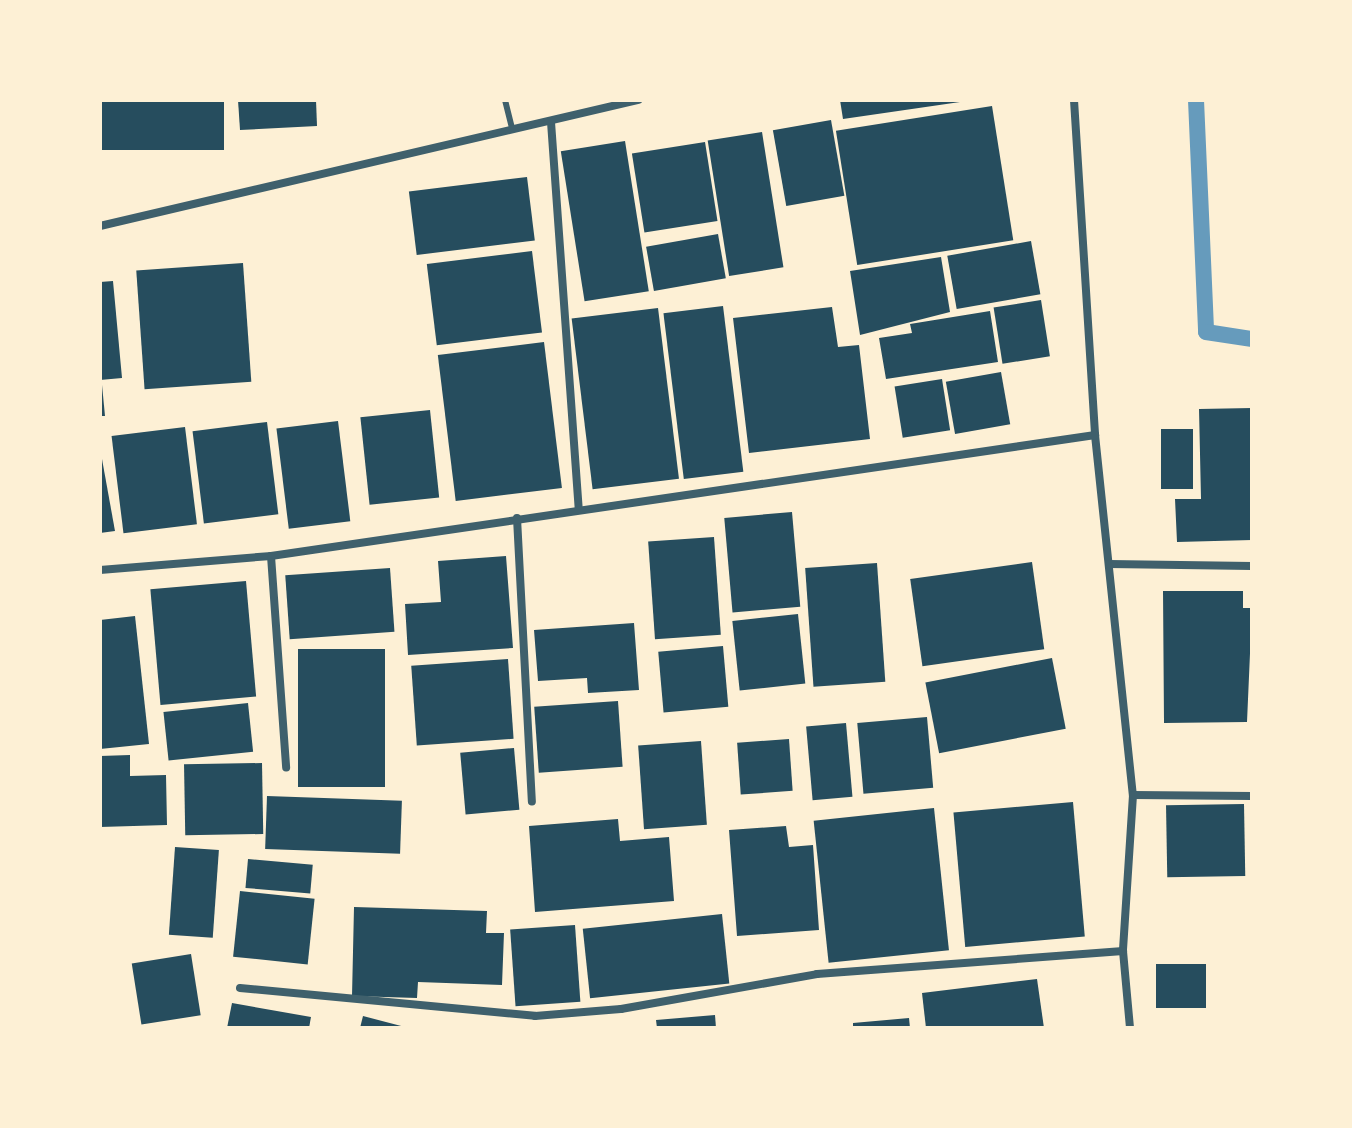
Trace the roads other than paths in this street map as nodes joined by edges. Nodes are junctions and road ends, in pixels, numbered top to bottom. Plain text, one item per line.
1 (505, 100) edge
2 (638, 100) edge
3 (1074, 100) edge
4 (551, 122) junction
5 (512, 129) junction
6 (100, 226) edge
7 (1095, 435) junction
8 (579, 510) junction
9 (517, 518) junction
10 (271, 556) junction
11 (1109, 564) junction
12 (1252, 566) edge
13 (100, 570) edge
14 (286, 767) dead end
15 (1133, 795) junction
16 (1252, 796) edge
17 (532, 802) dead end
18 (1123, 951) junction
19 (240, 988) dead end
20 (1130, 1028) edge

1 - 5 lane
2 - 4 street
3 - 7 street
4 - 5 street
4 - 8 street
5 - 6 street
7 - 8 street
7 - 11 street
8 - 9 street
9 - 10 street
9 - 17 street
10 - 13 street
10 - 14 street
11 - 12 street
11 - 15 street
15 - 16 street
15 - 18 street
18 - 19 street
18 - 20 street

